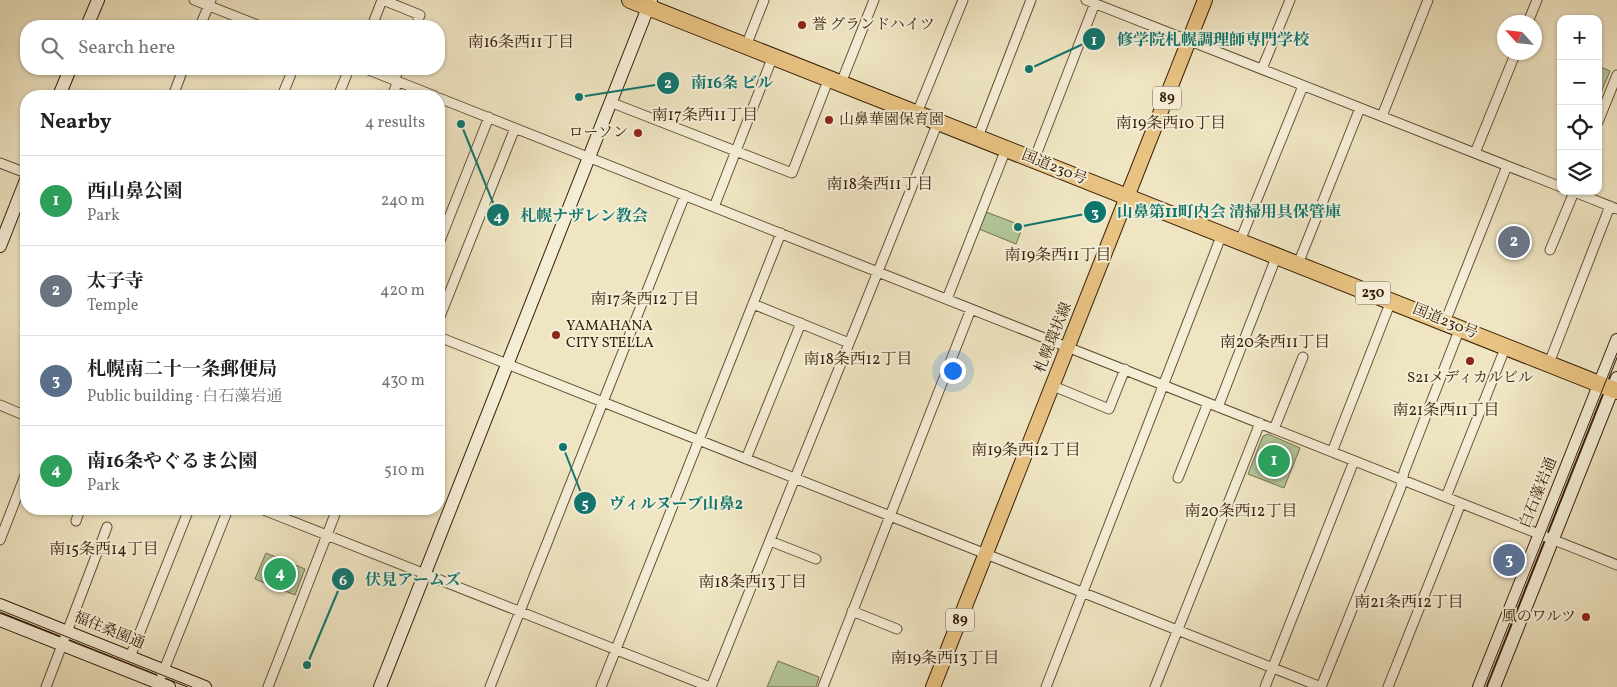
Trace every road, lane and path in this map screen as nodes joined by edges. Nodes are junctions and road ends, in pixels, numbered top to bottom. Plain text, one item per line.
1 (98, 0) edge
2 (194, 0) edge
3 (383, 0) edge
4 (630, 0) edge
5 (764, 0) edge
6 (874, 0) edge
7 (963, 0) edge
8 (1030, 0) edge
9 (1205, 0) edge
10 (1290, 0) edge
11 (1428, 0) edge
12 (1537, 0) edge
13 (1092, 1) edge
14 (210, 3) edge
15 (650, 4) edge
16 (1531, 15) edge
17 (90, 20) edge
18 (203, 20) edge
19 (247, 20) edge
20 (375, 20) edge
21 (418, 20) edge
22 (1189, 41) junction
23 (746, 46) junction
24 (772, 56) junction
25 (1513, 60) edge
26 (1262, 69) junction
27 (1617, 74) edge
28 (68, 75) edge
29 (181, 75) edge
30 (291, 75) edge
31 (347, 75) edge
32 (381, 75) edge
33 (398, 75) edge
34 (835, 80) junction
35 (396, 81) junction
36 (1303, 86) junction
37 (62, 90) edge
38 (175, 90) edge
39 (284, 90) edge
40 (340, 90) edge
41 (394, 90) edge
42 (419, 90) edge
43 (445, 100) edge
44 (610, 102) junction
45 (1360, 108) junction
46 (1602, 112) edge
47 (917, 113) junction
48 (1382, 116) junction
49 (489, 117) junction
50 (938, 122) junction
51 (515, 128) junction
52 (978, 137) junction
53 (1006, 148) junction
54 (736, 151) junction
55 (1476, 154) junction
56 (589, 157) junction
57 (1034, 160) junction
58 (0, 163) edge
59 (1507, 166) junction
60 (20, 171) edge
61 (1557, 185) edge
62 (20, 195) edge
63 (685, 195) junction
64 (1572, 195) edge
65 (1580, 195) edge
66 (1128, 197) junction
67 (714, 207) junction
68 (1613, 208) edge
69 (445, 228) edge
70 (781, 233) junction
71 (1222, 234) junction
72 (1240, 241) junction
73 (0, 246) edge
74 (1550, 250) dead end
75 (1277, 256) junction
76 (1298, 264) junction
77 (878, 272) junction
78 (947, 299) junction
79 (1391, 301) junction
80 (445, 304) edge
81 (753, 304) junction
82 (971, 309) junction
83 (1445, 322) junction
84 (801, 323) junction
85 (1460, 328) junction
86 (445, 339) edge
87 (1617, 340) edge
88 (850, 343) junction
89 (1506, 346) junction
90 (1068, 347) junction
91 (1302, 357) dead end
92 (1549, 363) junction
93 (507, 364) junction
94 (1125, 369) junction
95 (1164, 385) junction
96 (1611, 385) edge
97 (1052, 386) junction
98 (603, 402) junction
99 (1208, 403) junction
100 (0, 405) edge
101 (1218, 407) junction
102 (20, 413) edge
103 (1260, 423) junction
104 (1274, 429) junction
105 (700, 440) junction
106 (1332, 452) junction
107 (746, 459) junction
108 (1354, 461) junction
109 (795, 478) junction
110 (1178, 478) dead end
111 (1402, 480) junction
112 (20, 488) edge
113 (1446, 497) junction
114 (1461, 503) junction
115 (78, 515) edge
116 (187, 515) edge
117 (226, 515) edge
118 (276, 515) edge
119 (335, 515) edge
120 (889, 515) junction
121 (76, 521) dead end
122 (107, 527) dead end
123 (1540, 534) junction
124 (327, 535) junction
125 (1552, 539) junction
126 (0, 540) edge
127 (770, 541) junction
128 (986, 554) junction
129 (816, 560) dead end
130 (1617, 564) edge
131 (425, 574) junction
132 (1083, 592) junction
133 (0, 605) edge
134 (852, 611) junction
135 (520, 612) junction
136 (0, 620) edge
137 (897, 629) dead end
138 (1178, 630) junction
139 (67, 632) junction
140 (62, 644) junction
141 (616, 649) junction
142 (130, 657) junction
143 (1272, 668) junction
144 (162, 682) edge
145 (46, 687) edge
146 (205, 687) edge
147 (268, 687) edge
148 (380, 687) edge
149 (490, 687) edge
150 (601, 687) edge
151 (711, 687) edge
152 (822, 687) edge
153 (933, 687) edge
154 (1046, 687) edge
155 (1155, 687) edge
156 (1265, 687) edge
157 (1321, 687) edge
158 (1388, 687) edge
159 (1479, 687) edge
160 (1494, 687) edge

1 - 17 street
2 - 14 street
3 - 20 street
3 - 21 street
4 - 15 highway, 国道230号 / 230
5 - 23 street
6 - 34 street
7 - 47 street
8 - 52 street
9 - 22 main road, 札幌環状線 / 89
10 - 26 street
11 - 48 street
12 - 16 street
13 - 22 street
13 - 57 street
14 - 18 street
14 - 19 street
15 - 23 highway, 国道230号 / 230
15 - 44 street
22 - 26 street
22 - 66 main road, 札幌環状線 / 89
23 - 24 highway, 国道230号 / 230
24 - 34 highway, 国道230号 / 230
24 - 54 street
25 - 55 street
26 - 36 street
27 - 46 street
28 - 37 street
29 - 38 street
30 - 39 street
31 - 40 street
32 - 35 street
33 - 35 street
34 - 47 highway, 国道230号 / 230
34 - 54 street
35 - 41 street
35 - 42 street
36 - 45 street
36 - 72 street
43 - 49 street
44 - 54 street
44 - 56 street
45 - 48 street
45 - 76 street
47 - 50 highway, 国道230号 / 230
48 - 55 street
49 - 51 street
49 - 69 street
50 - 52 highway, 国道230号 / 230
50 - 77 street
51 - 56 street
51 - 80 street
52 - 53 highway, 国道230号 / 230
53 - 57 highway, 国道230号 / 230
53 - 78 street
54 - 67 street
55 - 59 street
56 - 63 street
56 - 93 street
57 - 66 highway, 国道230号 / 230
58 - 60 street
59 - 61 street
59 - 83 street
62 - 73 street
63 - 67 street
63 - 98 street
64 - 74 street
65 - 68 street
66 - 71 highway, 国道230号 / 230
66 - 90 main road, 札幌環状線 / 89
67 - 70 street
68 - 92 street
70 - 77 street
70 - 81 street
71 - 72 highway, 国道230号 / 230
71 - 95 street
72 - 75 highway, 国道230号 / 230
75 - 76 highway, 国道230号 / 230
75 - 101 street
76 - 79 highway, 国道230号 / 230
77 - 78 street
77 - 88 street
78 - 82 street
79 - 83 highway, 国道230号 / 230
79 - 106 street
81 - 84 street
81 - 105 street
82 - 90 street
82 - 120 street
83 - 85 highway, 国道230号 / 230
84 - 88 street
84 - 107 street
85 - 89 highway, 国道230号 / 230
85 - 111 street
86 - 93 street
87 - 96 street, 白石藻岩通
88 - 109 street
89 - 92 highway, 国道230号 / 230
89 - 113 street
90 - 94 street
90 - 97 main road, 札幌環状線 / 89
91 - 104 street
92 - 96 highway, 国道230号 / 230
93 - 98 street
93 - 131 street
94 - 95 street
94 - 97 street
95 - 99 street
95 - 132 street
96 - 123 street, 白石藻岩通
96 - 125 street, 白石藻岩通
97 - 128 main road, 札幌環状線 / 89
98 - 105 street
98 - 135 street
99 - 101 street
99 - 110 street
100 - 102 street
101 - 103 street
103 - 104 street
103 - 138 street
104 - 106 street
105 - 107 street
105 - 141 street
106 - 108 street
107 - 109 street
108 - 111 street
108 - 143 street
109 - 120 street
109 - 127 street
111 - 113 street
111 - 157 street
112 - 126 street
113 - 114 street
114 - 123 street
114 - 158 street
115 - 121 street
116 - 142 street
117 - 144 street
118 - 124 street
119 - 124 street
120 - 128 street
120 - 134 street
122 - 139 street
123 - 125 street
123 - 159 street, 白石藻岩通
124 - 131 street
124 - 147 street
125 - 130 street
125 - 160 street, 白石藻岩通
127 - 129 street
127 - 151 street
128 - 132 street
128 - 153 main road, 札幌環状線 / 89
131 - 135 street
131 - 148 street
132 - 138 street
132 - 154 street
133 - 139 street, 福住桑園通
134 - 137 street
134 - 152 street
135 - 141 street
135 - 149 street
136 - 140 street, 福住桑園通
138 - 143 street
138 - 155 street
139 - 140 street
139 - 142 street, 福住桑園通
140 - 144 street, 福住桑園通
140 - 145 street
141 - 150 street
141 - 151 street
142 - 144 street, 福住桑園通
143 - 156 street
143 - 157 street
144 - 146 street, 福住桑園通

